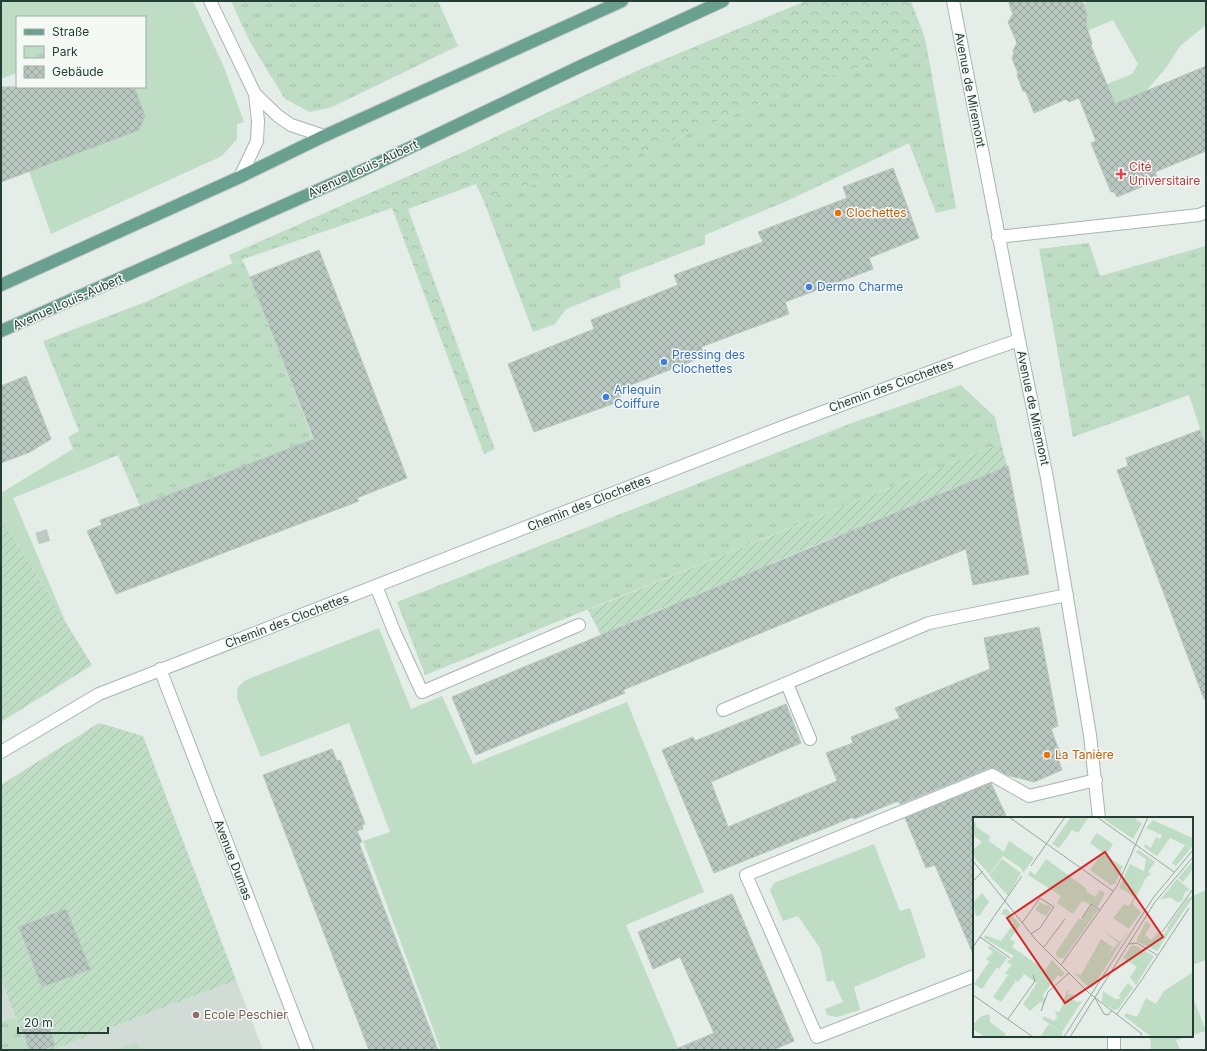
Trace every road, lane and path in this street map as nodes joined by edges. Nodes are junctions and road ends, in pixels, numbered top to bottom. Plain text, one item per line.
1 (210, 1) edge
2 (622, 1) edge
3 (723, 1) edge
4 (952, 1) edge
5 (255, 94) junction
6 (324, 136) junction
7 (240, 177) junction
8 (1206, 212) edge
9 (998, 237) junction
10 (1, 285) edge
11 (1, 331) edge
12 (1018, 340) junction
13 (376, 586) junction
14 (1067, 595) junction
15 (578, 625) dead end
16 (160, 669) junction
17 (787, 684) junction
18 (723, 710) dead end
19 (810, 739) dead end
20 (1, 752) edge
21 (1096, 780) junction
22 (1099, 817) edge
23 (973, 976) edge
24 (1114, 1037) edge
25 (306, 1050) edge
26 (1114, 1050) edge

1 - 5 street
2 - 6 main road
3 - 11 main road, Avenue Louis-Aubert
4 - 9 street, Avenue de Miremont
5 - 6 street
5 - 7 street
6 - 7 main road
7 - 10 main road
8 - 9 street
9 - 12 street, Avenue de Miremont
12 - 13 street, Chemin des Clochettes
12 - 14 street, Avenue de Miremont
13 - 15 street
13 - 16 street, Chemin des Clochettes
14 - 17 street
14 - 21 street, Avenue de Miremont
16 - 20 street, Chemin des Clochettes
16 - 25 street, Avenue Dumas
17 - 18 street
17 - 19 street
21 - 22 street, Avenue de Miremont
21 - 23 street
24 - 26 street

